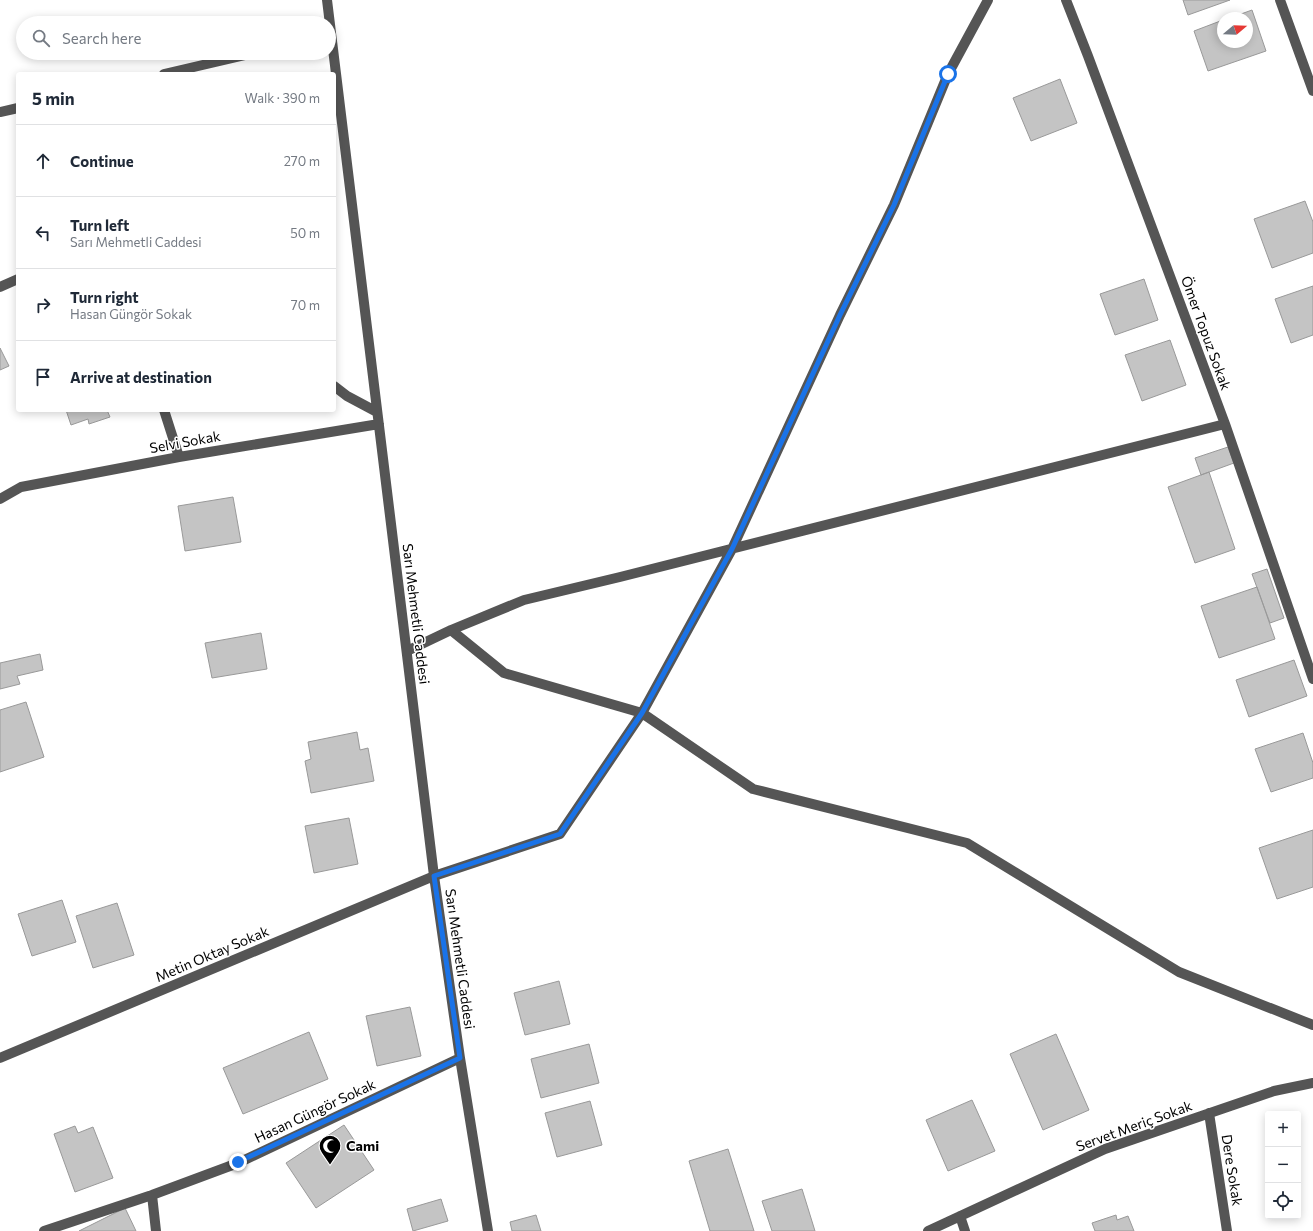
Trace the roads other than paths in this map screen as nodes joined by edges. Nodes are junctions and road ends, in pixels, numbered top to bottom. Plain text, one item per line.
1 (327, 0) edge
2 (988, 0) edge
3 (1066, 0) edge
4 (1280, 0) edge
5 (328, 16) edge
6 (224, 60) edge
7 (333, 60) edge
8 (173, 72) edge
9 (335, 72) edge
10 (336, 83) edge
11 (1313, 91) edge
12 (16, 108) edge
13 (0, 112) edge
14 (16, 280) edge
15 (0, 288) edge
16 (336, 388) edge
17 (165, 412) edge
18 (377, 412) junction
19 (378, 424) junction
20 (1225, 424) junction
21 (179, 457) junction
22 (0, 499) edge
23 (732, 549) junction
24 (451, 630) junction
25 (407, 651) junction
26 (1313, 679) edge
27 (642, 713) junction
28 (434, 876) junction
29 (1313, 1025) edge
30 (0, 1058) edge
31 (460, 1058) junction
32 (1313, 1083) edge
33 (1209, 1113) junction
34 (152, 1195) junction
35 (960, 1216) junction
36 (44, 1231) edge
37 (156, 1231) edge
38 (488, 1231) edge
39 (928, 1231) edge
40 (965, 1231) edge
41 (1227, 1231) edge

1 - 5 street, Sarı Mehmetli Caddesi
2 - 23 street, Metin Oktay Sokak
3 - 20 street, Ömer Topuz Sokak
4 - 11 street
6 - 8 street
7 - 9 street, Sarı Mehmetli Caddesi
10 - 18 street, Sarı Mehmetli Caddesi
12 - 13 street
14 - 15 street
16 - 18 street
17 - 21 street
18 - 19 street, Sarı Mehmetli Caddesi
19 - 21 street, Selvi Sokak
19 - 25 street, Sarı Mehmetli Caddesi
20 - 23 street
20 - 26 street, Ömer Topuz Sokak
21 - 22 street, Selvi Sokak
23 - 24 street
23 - 27 street, Metin Oktay Sokak
24 - 25 street
24 - 27 street
25 - 28 street, Sarı Mehmetli Caddesi
27 - 28 street, Metin Oktay Sokak
27 - 29 street
28 - 30 street, Metin Oktay Sokak
28 - 31 street, Sarı Mehmetli Caddesi
31 - 34 street, Hasan Güngör Sokak
31 - 38 street, Sarı Mehmetli Caddesi
32 - 33 street, Servet Meriç Sokak
33 - 35 street, Servet Meriç Sokak
33 - 41 street, Dere Sokak
34 - 36 street, Hasan Güngör Sokak
34 - 37 street
35 - 39 street, Servet Meriç Sokak
35 - 40 street

